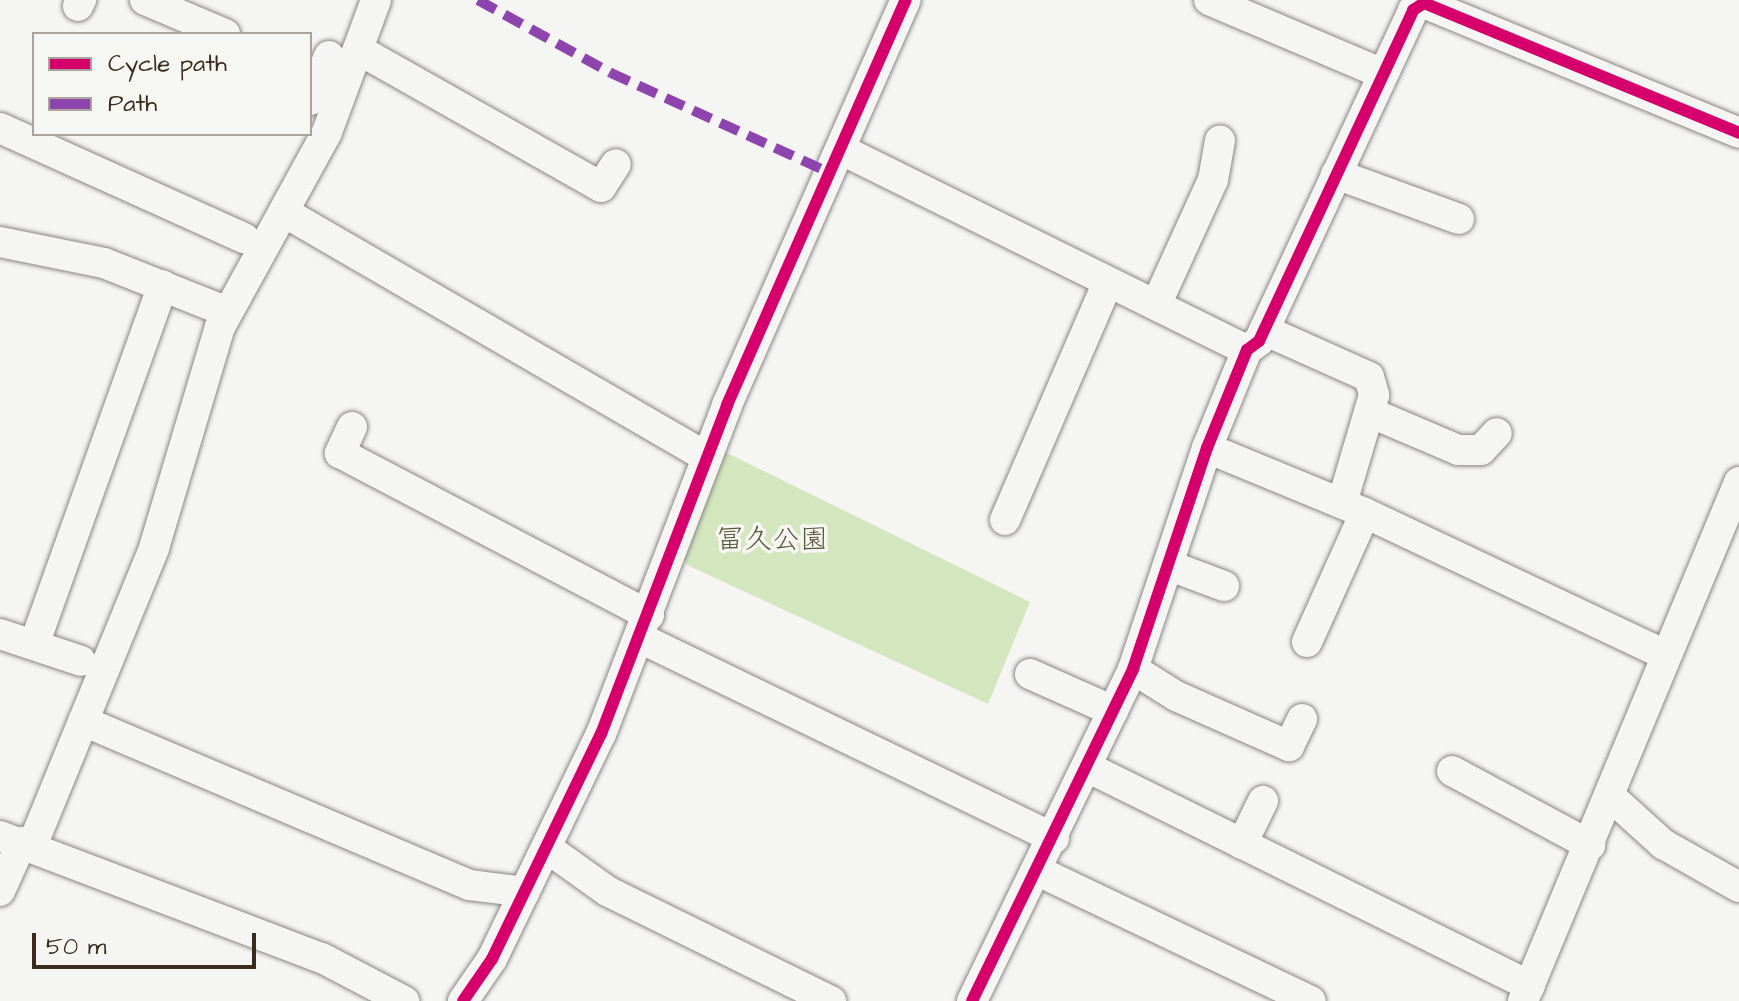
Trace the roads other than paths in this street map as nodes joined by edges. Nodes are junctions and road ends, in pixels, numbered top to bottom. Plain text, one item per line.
1 (145, 0) edge
2 (376, 0) edge
3 (906, 0) edge
4 (1209, 0) edge
5 (1424, 2) edge
6 (177, 6) edge
7 (222, 32) edge
8 (326, 70) edge
9 (1383, 74) junction
10 (0, 128) edge
11 (1739, 133) edge
12 (1220, 141) dead end
13 (844, 151) junction
14 (616, 164) dead end
15 (1336, 174) junction
16 (284, 212) junction
17 (1459, 219) dead end
18 (244, 238) dead end
19 (0, 242) edge
20 (1108, 282) junction
21 (163, 285) junction
22 (1156, 305) junction
23 (228, 312) junction
24 (1256, 340) junction
25 (1369, 412) junction
26 (352, 427) dead end
27 (1497, 433) dead end
28 (1207, 448) junction
29 (707, 457) junction
30 (1739, 482) edge
31 (1354, 508) junction
32 (1005, 520) dead end
33 (1168, 565) junction
34 (1224, 586) dead end
35 (644, 626) junction
36 (0, 634) edge
37 (1307, 642) dead end
38 (34, 645) junction
39 (1666, 655) junction
40 (81, 661) dead end
41 (1133, 669) junction
42 (1030, 674) dead end
43 (1113, 711) junction
44 (1302, 719) dead end
45 (83, 721) junction
46 (1087, 767) junction
47 (1452, 771) dead end
48 (1610, 796) junction
49 (1263, 801) dead end
50 (1054, 838) junction
51 (18, 841) edge
52 (1242, 844) junction
53 (1590, 845) junction
54 (547, 848) junction
55 (1038, 871) junction
56 (1739, 887) edge
57 (0, 891) edge
58 (525, 892) junction
59 (1526, 993) edge
60 (404, 1001) edge
61 (463, 1001) edge
62 (831, 1001) edge
63 (972, 1001) edge
64 (1311, 1001) edge

1 - 6 street
2 - 8 street
3 - 13 street
4 - 9 street
5 - 9 street
5 - 11 street
6 - 7 street
8 - 14 street
8 - 16 street
9 - 15 street
10 - 18 street
12 - 22 street
13 - 20 street
13 - 29 street
15 - 17 street
15 - 24 street
16 - 23 street
16 - 29 street
19 - 21 street
20 - 22 street
20 - 32 street
21 - 23 street
21 - 38 street
22 - 24 street
23 - 45 street
24 - 25 street
24 - 28 street
25 - 27 street
25 - 31 street
26 - 35 street
28 - 31 street
28 - 33 street
29 - 35 street
30 - 39 street
31 - 37 street
31 - 39 street
33 - 34 street
33 - 41 street
35 - 50 street
35 - 54 street
36 - 38 street
38 - 40 street
39 - 48 street
41 - 43 street
41 - 44 street
42 - 43 street
43 - 46 street
45 - 51 street
45 - 58 street
46 - 50 street
46 - 52 street
47 - 53 street
48 - 53 street
48 - 56 street
49 - 52 street
50 - 55 street
51 - 57 street
51 - 60 street
52 - 59 street
53 - 59 street
54 - 58 street
54 - 62 street
55 - 63 street
55 - 64 street
58 - 61 street

